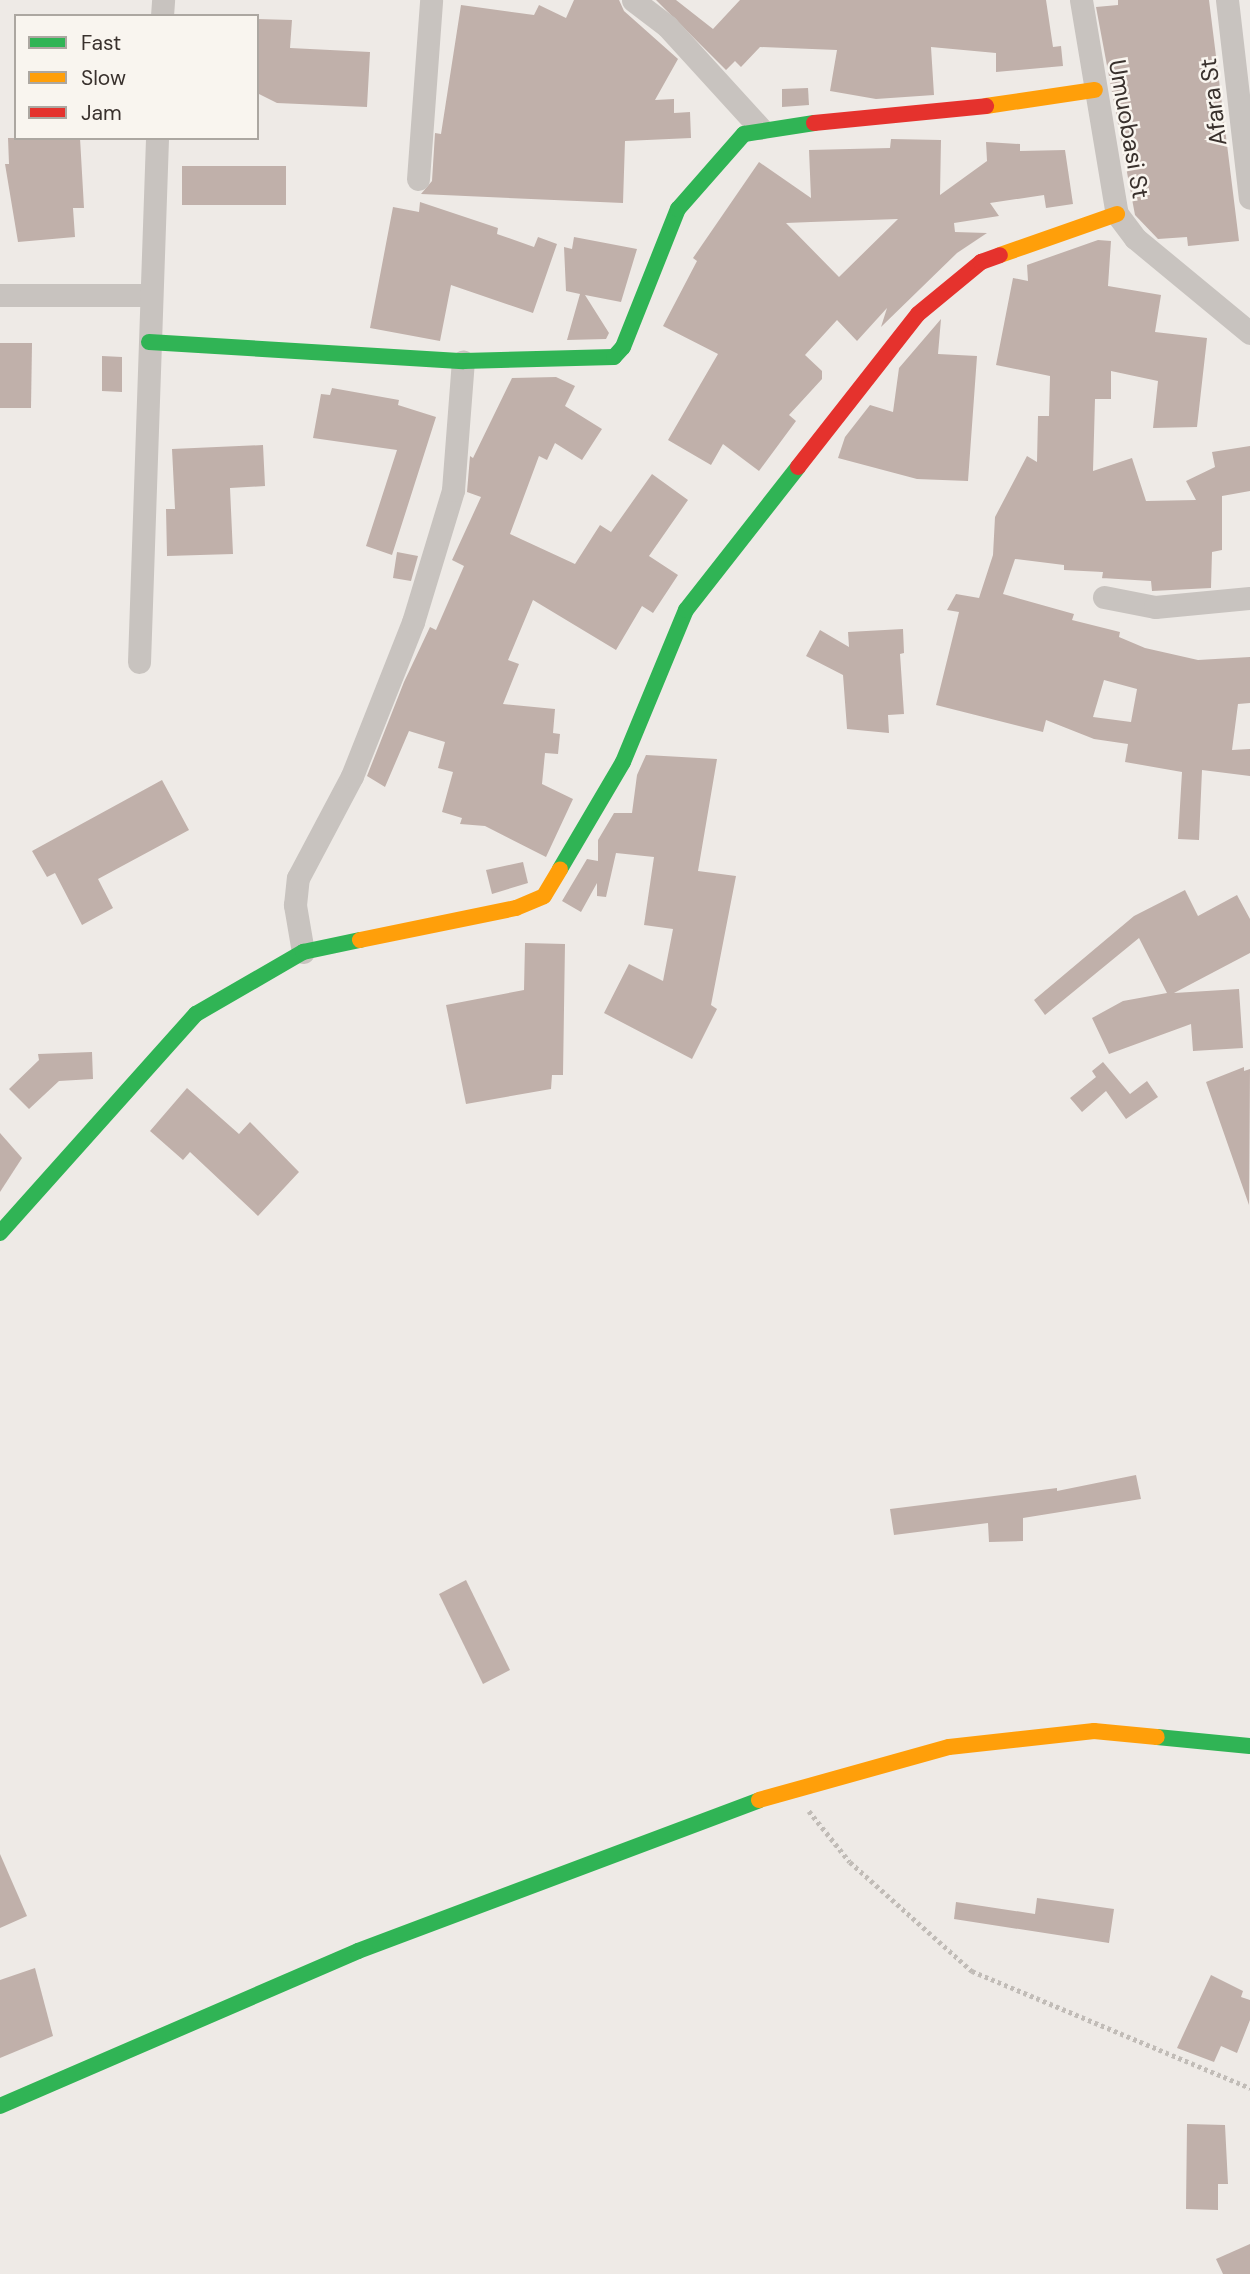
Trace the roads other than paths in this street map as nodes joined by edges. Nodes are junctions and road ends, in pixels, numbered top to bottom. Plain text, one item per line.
1 (431, 0) edge
2 (633, 0) edge
3 (1081, 0) edge
4 (1227, 0) edge
5 (1095, 90) junction
6 (760, 128) junction
7 (157, 140) edge
8 (418, 179) dead end
9 (1250, 198) edge
10 (1117, 214) junction
11 (0, 295) edge
12 (150, 295) junction
13 (1250, 333) edge
14 (149, 342) junction
15 (463, 361) junction
16 (1104, 597) dead end
17 (1250, 597) edge
18 (139, 662) dead end
19 (303, 952) junction
20 (0, 1233) edge
21 (1250, 1746) edge
22 (0, 2106) edge

1 - 8 street
2 - 6 street
3 - 5 street, Umuobasi St
4 - 9 street, Afara St
5 - 6 street
5 - 10 street, Umuobasi St
6 - 15 street
7 - 12 street
10 - 13 street, Umuobasi St
10 - 19 street
11 - 12 street
12 - 14 street
14 - 15 street
14 - 18 street
15 - 19 street
16 - 17 street
19 - 20 street
21 - 22 street

